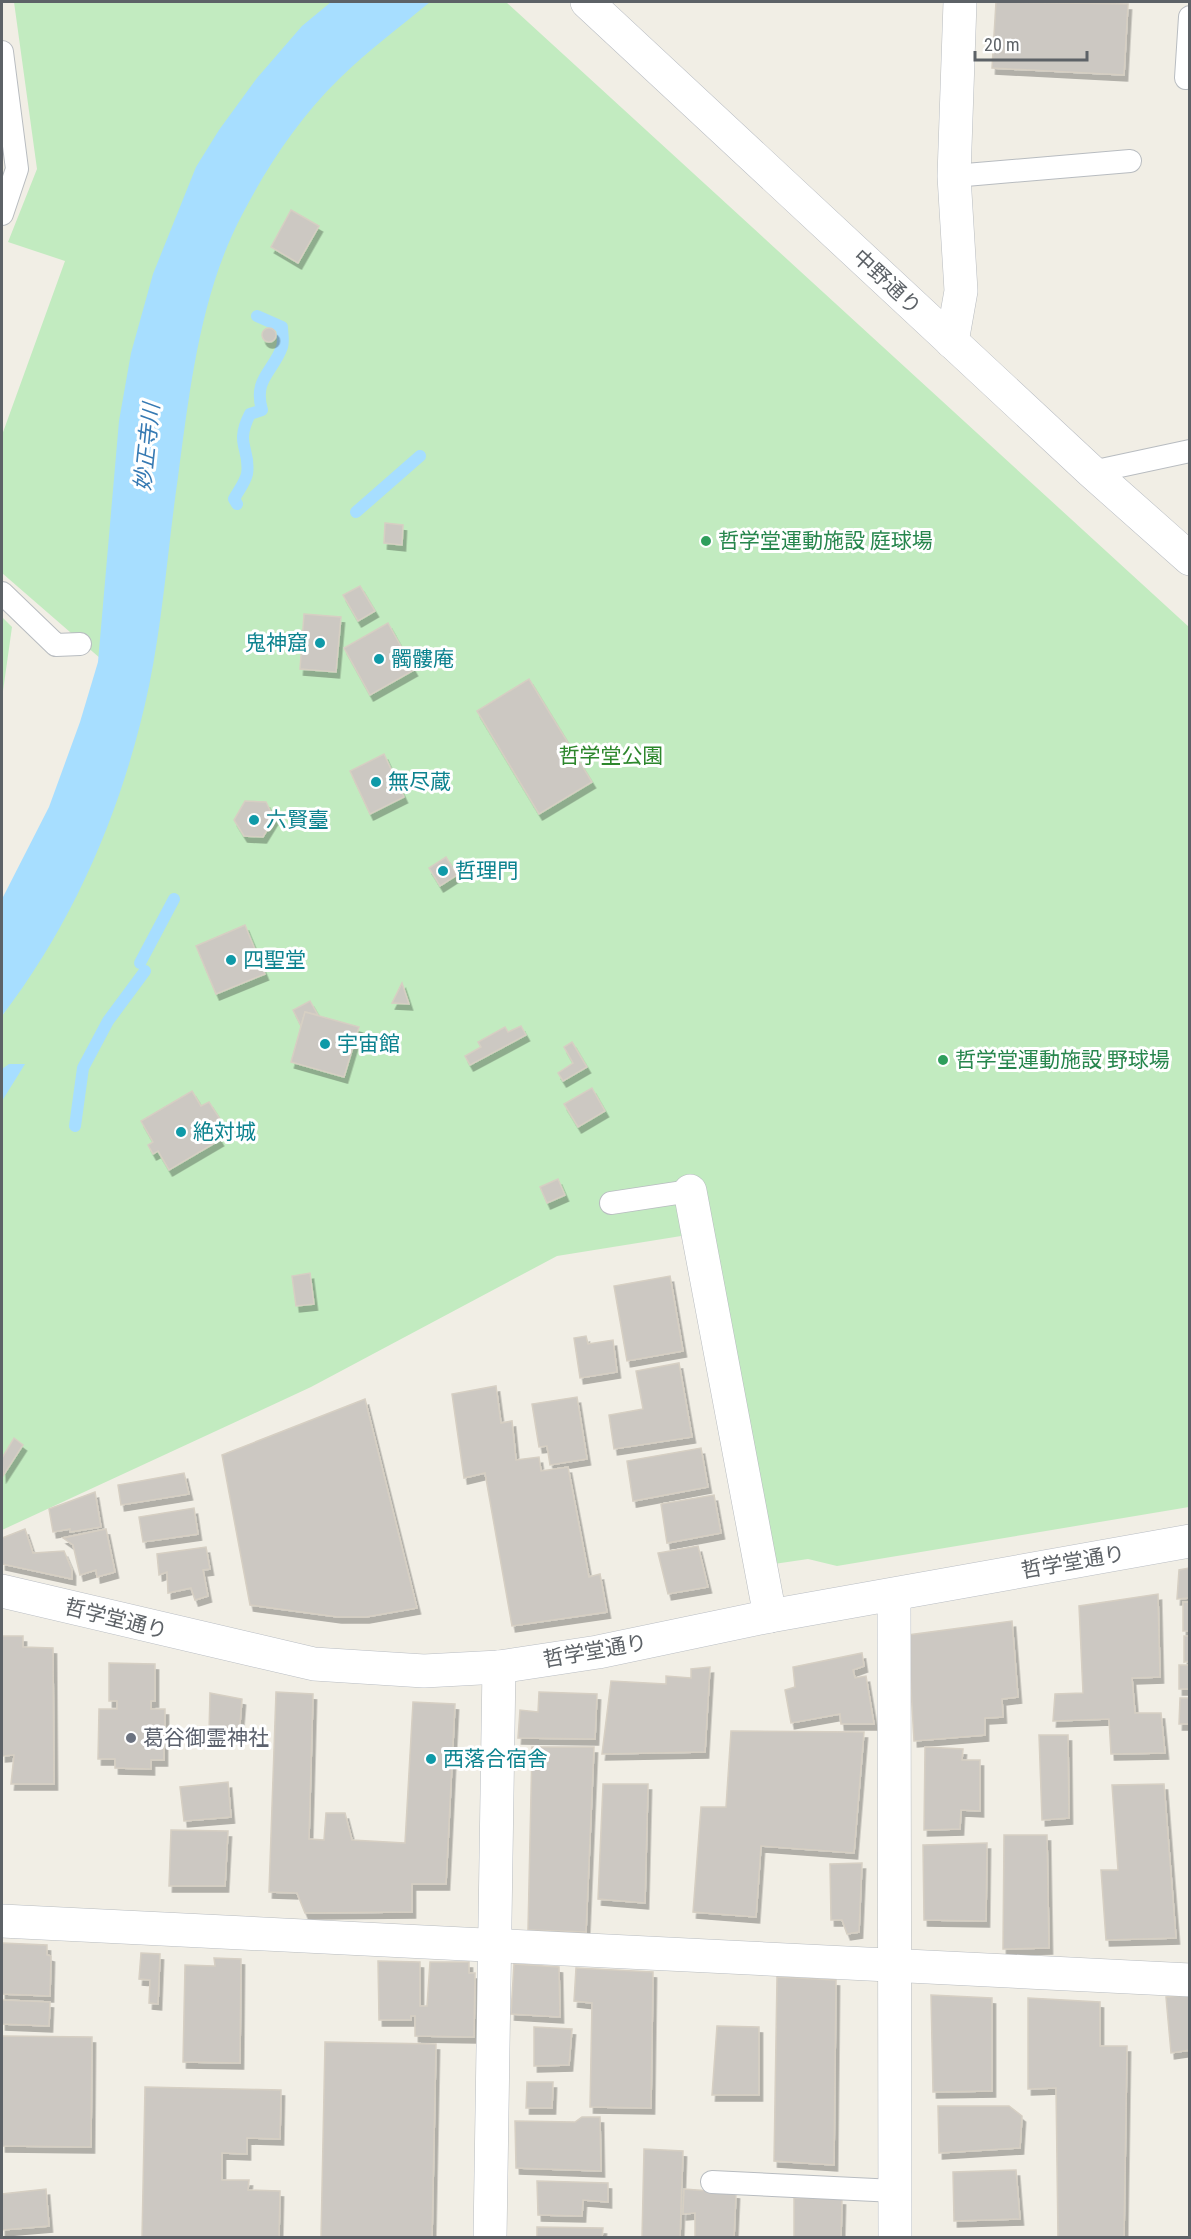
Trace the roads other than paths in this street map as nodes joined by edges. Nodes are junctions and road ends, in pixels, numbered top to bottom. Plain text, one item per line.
1 (587, 2) edge
2 (960, 2) edge
3 (1190, 17) edge
4 (2, 52) edge
5 (1186, 78) dead end
6 (1130, 161) dead end
7 (954, 176) junction
8 (2, 214) edge
9 (952, 342) junction
10 (1190, 451) edge
11 (1092, 472) junction
12 (1190, 559) edge
13 (2, 593) edge
14 (80, 645) dead end
15 (690, 1191) joint
16 (611, 1203) dead end
17 (1190, 1541) edge
18 (2, 1591) edge
19 (894, 1595) junction
20 (770, 1616) junction
21 (499, 1667) junction
22 (2, 1922) edge
23 (494, 1947) junction
24 (894, 1966) junction
25 (1190, 1980) edge
26 (712, 2182) dead end
27 (895, 2192) junction
28 (490, 2238) edge
29 (895, 2238) edge

1 - 9 street, 中野通り
2 - 7 street
3 - 5 lane
4 - 8 lane
6 - 7 lane
7 - 9 street
9 - 11 street, 中野通り
10 - 11 lane
11 - 12 street, 中野通り
13 - 14 lane
15 - 16 lane
15 - 20 street
17 - 19 street, 哲学堂通り
18 - 21 street, 哲学堂通り
19 - 20 street, 哲学堂通り
19 - 24 street
20 - 21 street, 哲学堂通り
21 - 23 street
22 - 23 street
23 - 24 street
23 - 28 street
24 - 25 street
24 - 27 street
26 - 27 lane
27 - 29 street

